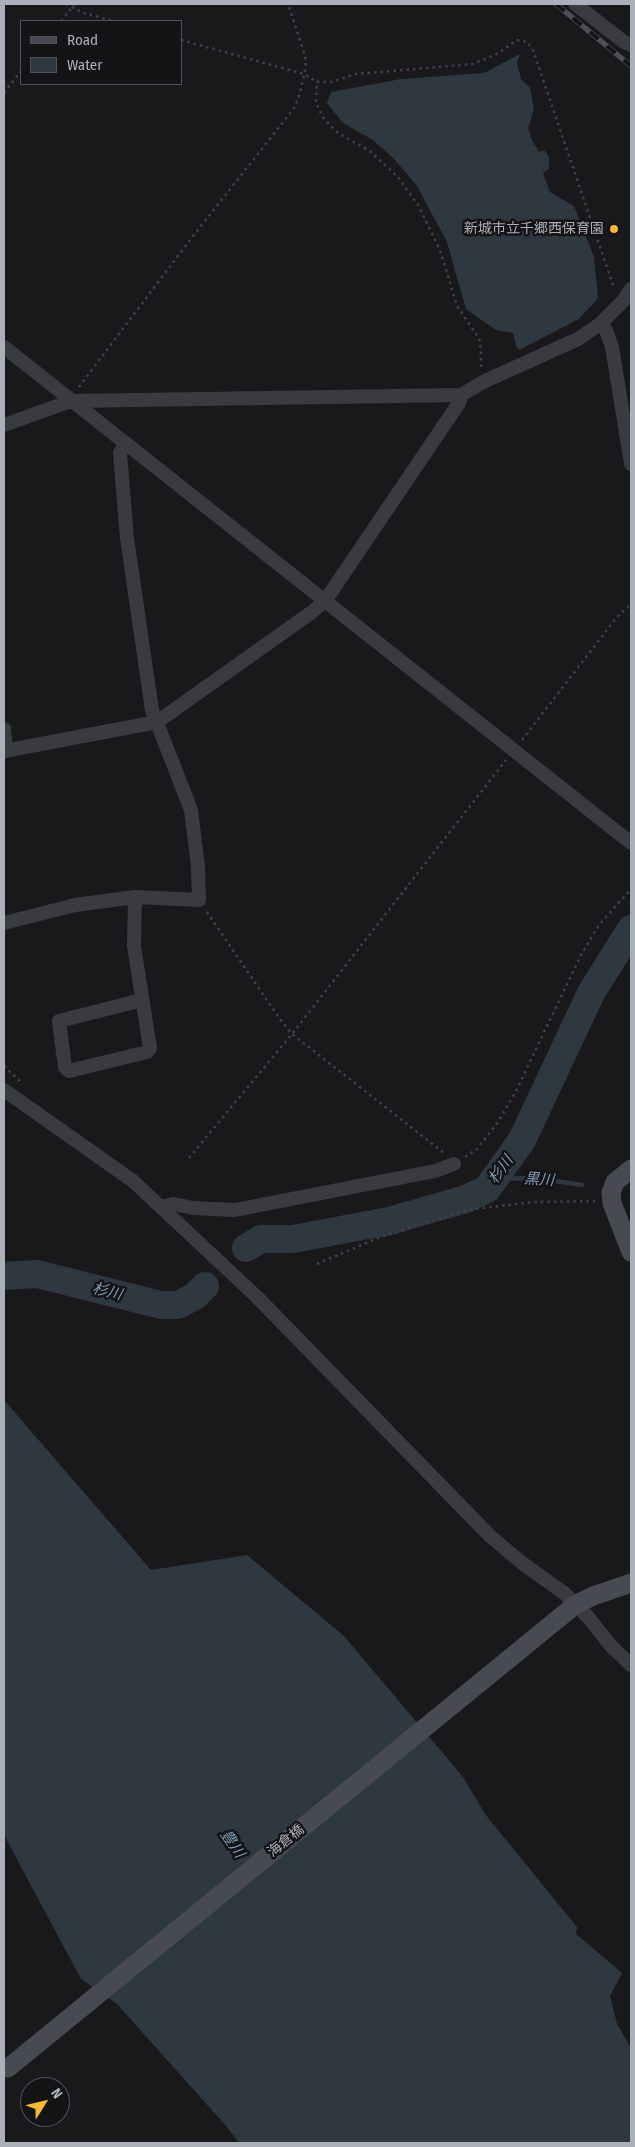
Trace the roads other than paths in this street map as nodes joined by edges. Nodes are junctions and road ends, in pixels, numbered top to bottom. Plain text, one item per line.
1 (575, 4) edge
2 (631, 45) edge
3 (631, 289) edge
4 (600, 324) junction
5 (4, 347) edge
6 (461, 395) junction
7 (71, 401) junction
8 (4, 425) edge
9 (125, 444) junction
10 (631, 464) edge
11 (325, 601) junction
12 (157, 722) junction
13 (4, 729) edge
14 (5, 751) edge
15 (631, 843) edge
16 (134, 897) junction
17 (4, 923) edge
18 (142, 1000) junction
19 (4, 1090) edge
20 (454, 1164) road end
21 (631, 1169) edge
22 (162, 1207) junction
23 (631, 1252) edge
24 (631, 1583) edge
25 (570, 1609) junction
26 (631, 1665) edge
27 (6, 2070) edge

1 - 2 street
3 - 4 street
4 - 6 street
4 - 10 street
5 - 7 street
6 - 7 street
6 - 11 street
7 - 8 street
7 - 9 street
9 - 11 street
9 - 12 street
11 - 12 street
11 - 15 street
12 - 14 street
12 - 16 street
13 - 14 street
16 - 17 street
16 - 18 street
18 - 18 street
19 - 22 street
20 - 22 street
21 - 23 street
22 - 25 street
24 - 25 street, 海倉橋
25 - 26 street
25 - 27 street, 海倉橋

